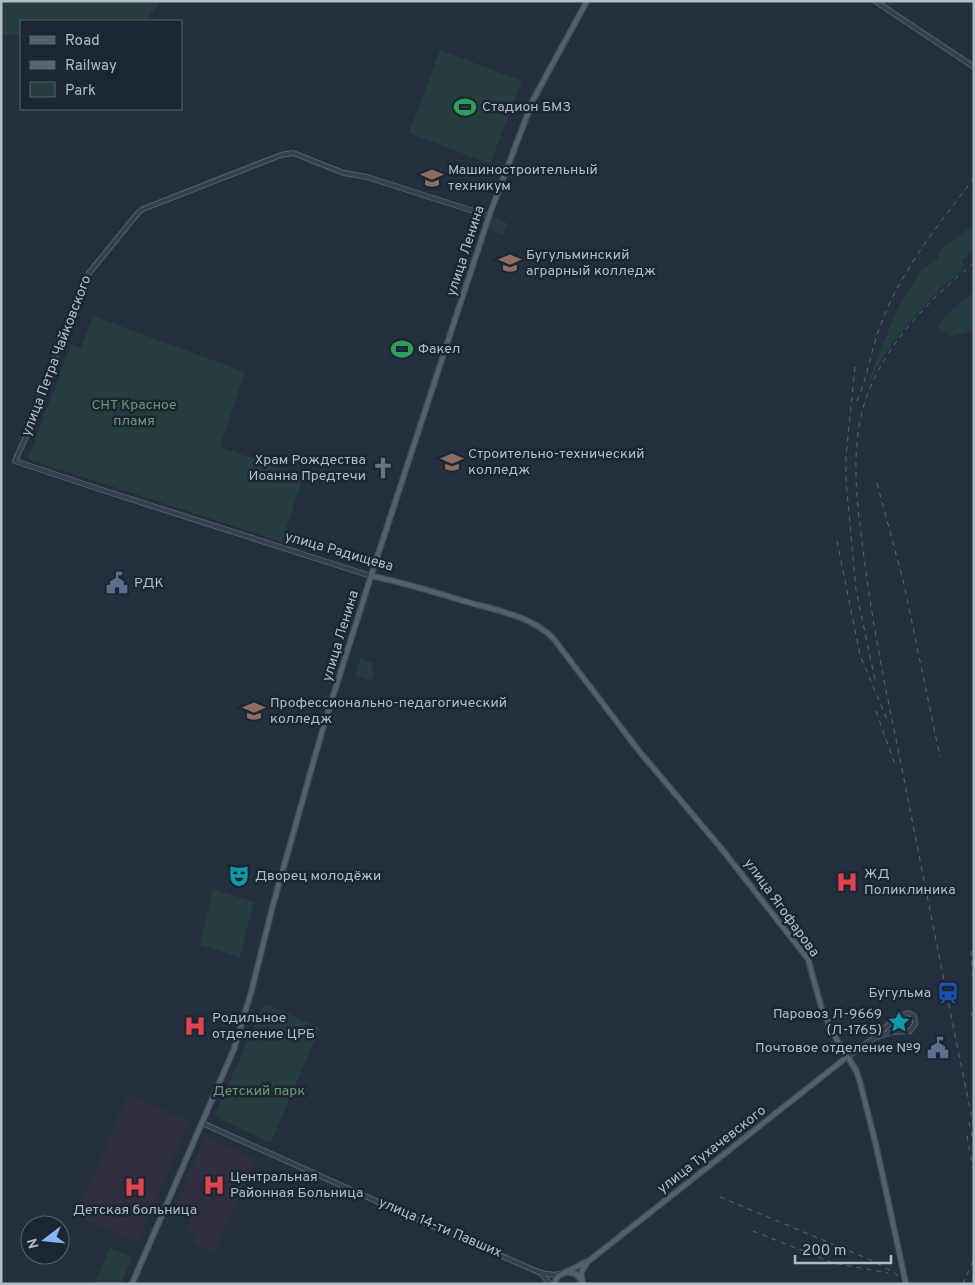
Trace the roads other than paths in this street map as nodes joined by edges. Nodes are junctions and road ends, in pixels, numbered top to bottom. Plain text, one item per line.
1 (587, 1) edge
2 (875, 1) edge
3 (974, 67) edge
4 (489, 216) junction
5 (15, 461) joint
6 (371, 576) junction
7 (617, 722) joint
8 (874, 1038) junction
9 (847, 1057) junction
10 (202, 1123) junction
11 (590, 1260) junction
12 (541, 1273) junction
13 (564, 1273) junction
14 (582, 1282) edge
15 (132, 1284) edge
16 (550, 1284) edge
17 (554, 1284) edge
18 (906, 1284) edge

1 - 4 main road, улица Ленина
2 - 3 street
4 - 5 street, улица Петра Чайковского
4 - 6 main road, улица Ленина
5 - 6 street, улица Радищева
6 - 7 main road, улица Радищева
6 - 10 main road, улица Ленина
7 - 9 main road, улица Ягофарова
8 - 8 street
8 - 9 street
9 - 11 main road, улица Тухачевского
9 - 18 main road, улица Ягофарова
10 - 12 street, улица 14-ти Павших
10 - 15 main road, улица Ленина
11 - 13 main road, улица Тухачевского
11 - 14 main road
12 - 13 street
12 - 16 street
13 - 14 main road
13 - 17 main road

